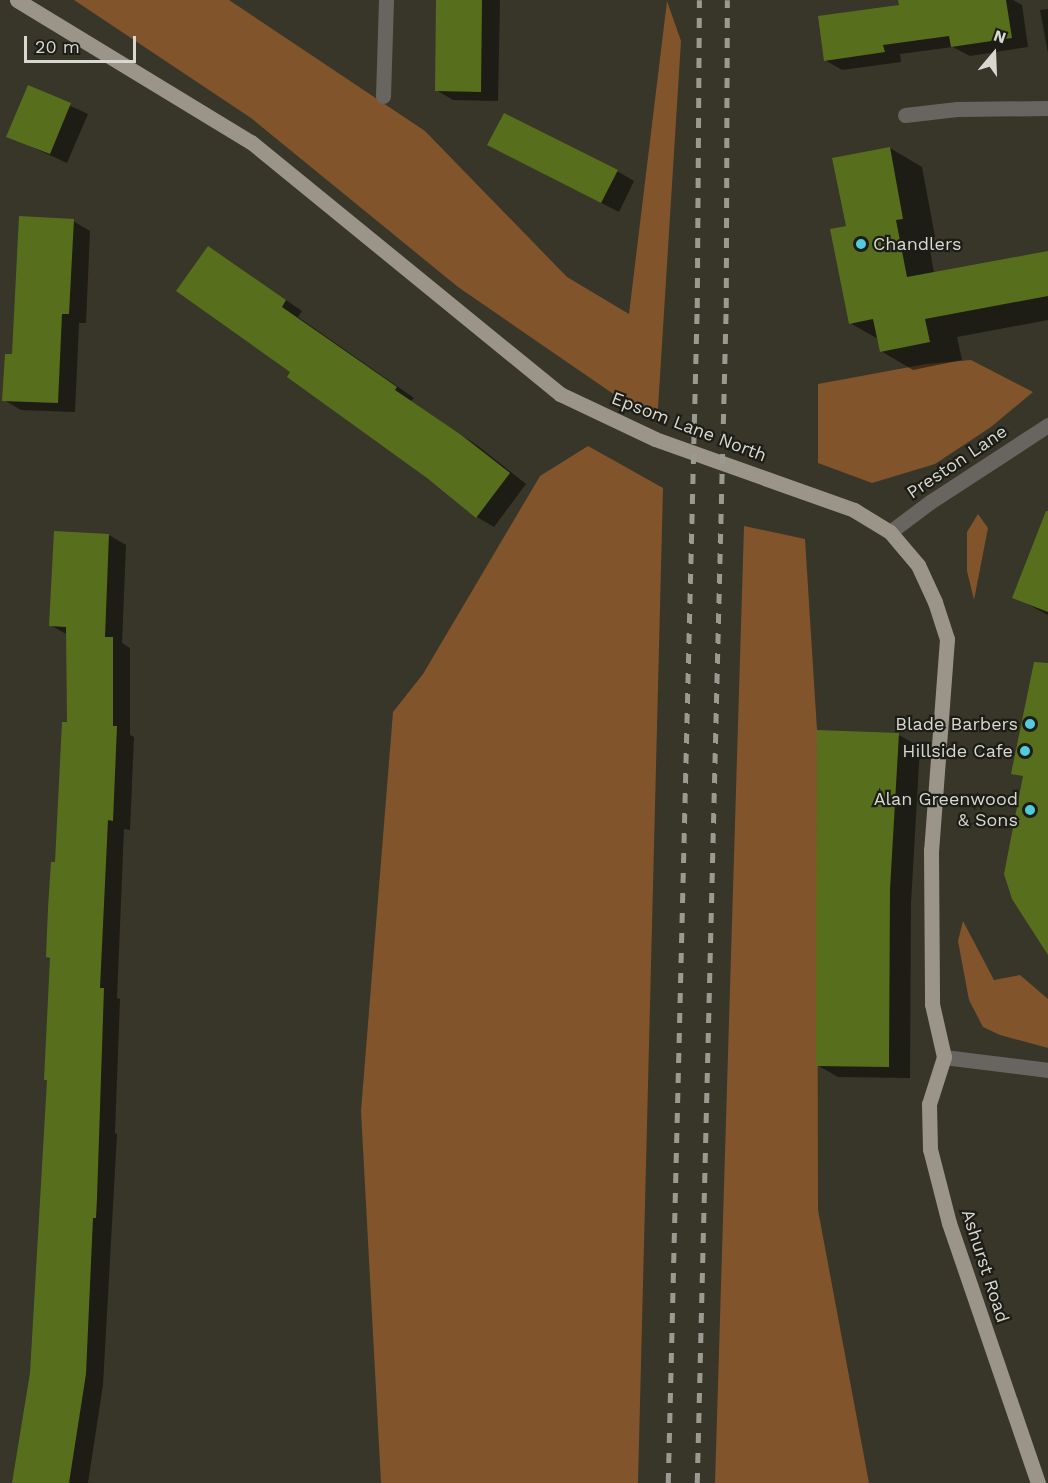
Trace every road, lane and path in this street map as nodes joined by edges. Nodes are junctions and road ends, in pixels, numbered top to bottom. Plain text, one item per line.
1 (17, 0) edge
2 (386, 0) edge
3 (383, 96) dead end
4 (1048, 108) edge
5 (905, 115) dead end
6 (1048, 425) edge
7 (890, 532) junction
8 (944, 1057) junction
9 (1048, 1070) edge
10 (1038, 1483) edge

1 - 7 main road, Epsom Lane North
2 - 3 street
4 - 5 street
6 - 7 street, Preston Lane
7 - 8 main road, Epsom Lane North
8 - 9 street
8 - 10 main road, Ashurst Road

